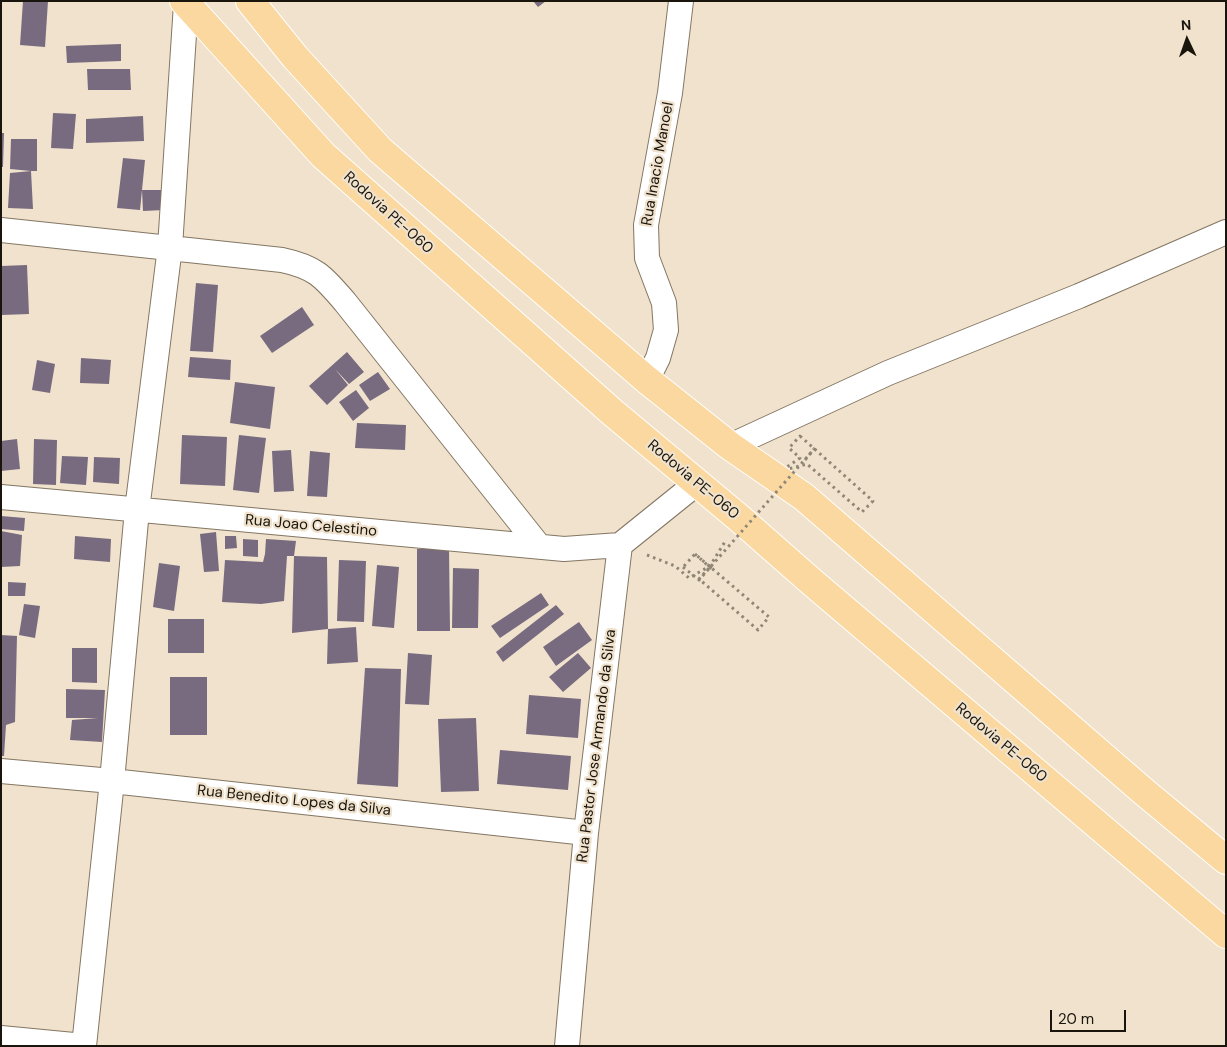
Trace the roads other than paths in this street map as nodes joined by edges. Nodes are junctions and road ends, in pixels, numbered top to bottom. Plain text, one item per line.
1 (250, 1) edge
2 (682, 1) edge
3 (185, 2) edge
4 (1, 230) edge
5 (1226, 232) edge
6 (170, 247) junction
7 (647, 380) junction
8 (730, 446) junction
9 (697, 483) junction
10 (1, 497) edge
11 (137, 510) junction
12 (620, 545) junction
13 (539, 546) junction
14 (1, 771) edge
15 (112, 781) junction
16 (586, 833) junction
17 (1226, 860) edge
18 (1226, 934) edge
19 (1, 1038) edge
20 (84, 1046) edge
21 (567, 1046) edge

1 - 7 highway
2 - 7 street, Rua Inacio Manoel
3 - 6 street
3 - 9 highway, Rodovia PE-060
4 - 6 street
5 - 8 street
6 - 11 street
6 - 13 street
7 - 8 highway
8 - 17 highway
9 - 12 street
9 - 18 highway, Rodovia PE-060
10 - 11 street, Rua Joao Celestino
11 - 13 street, Rua Joao Celestino
11 - 15 street
12 - 13 street, Rua Joao Celestino
12 - 16 street, Rua Pastor Jose Armando da Silva
14 - 15 street, Rua Benedito Lopes da Silva
15 - 16 street, Rua Benedito Lopes da Silva
15 - 20 street
16 - 21 street, Rua Pastor Jose Armando da Silva
19 - 20 street

